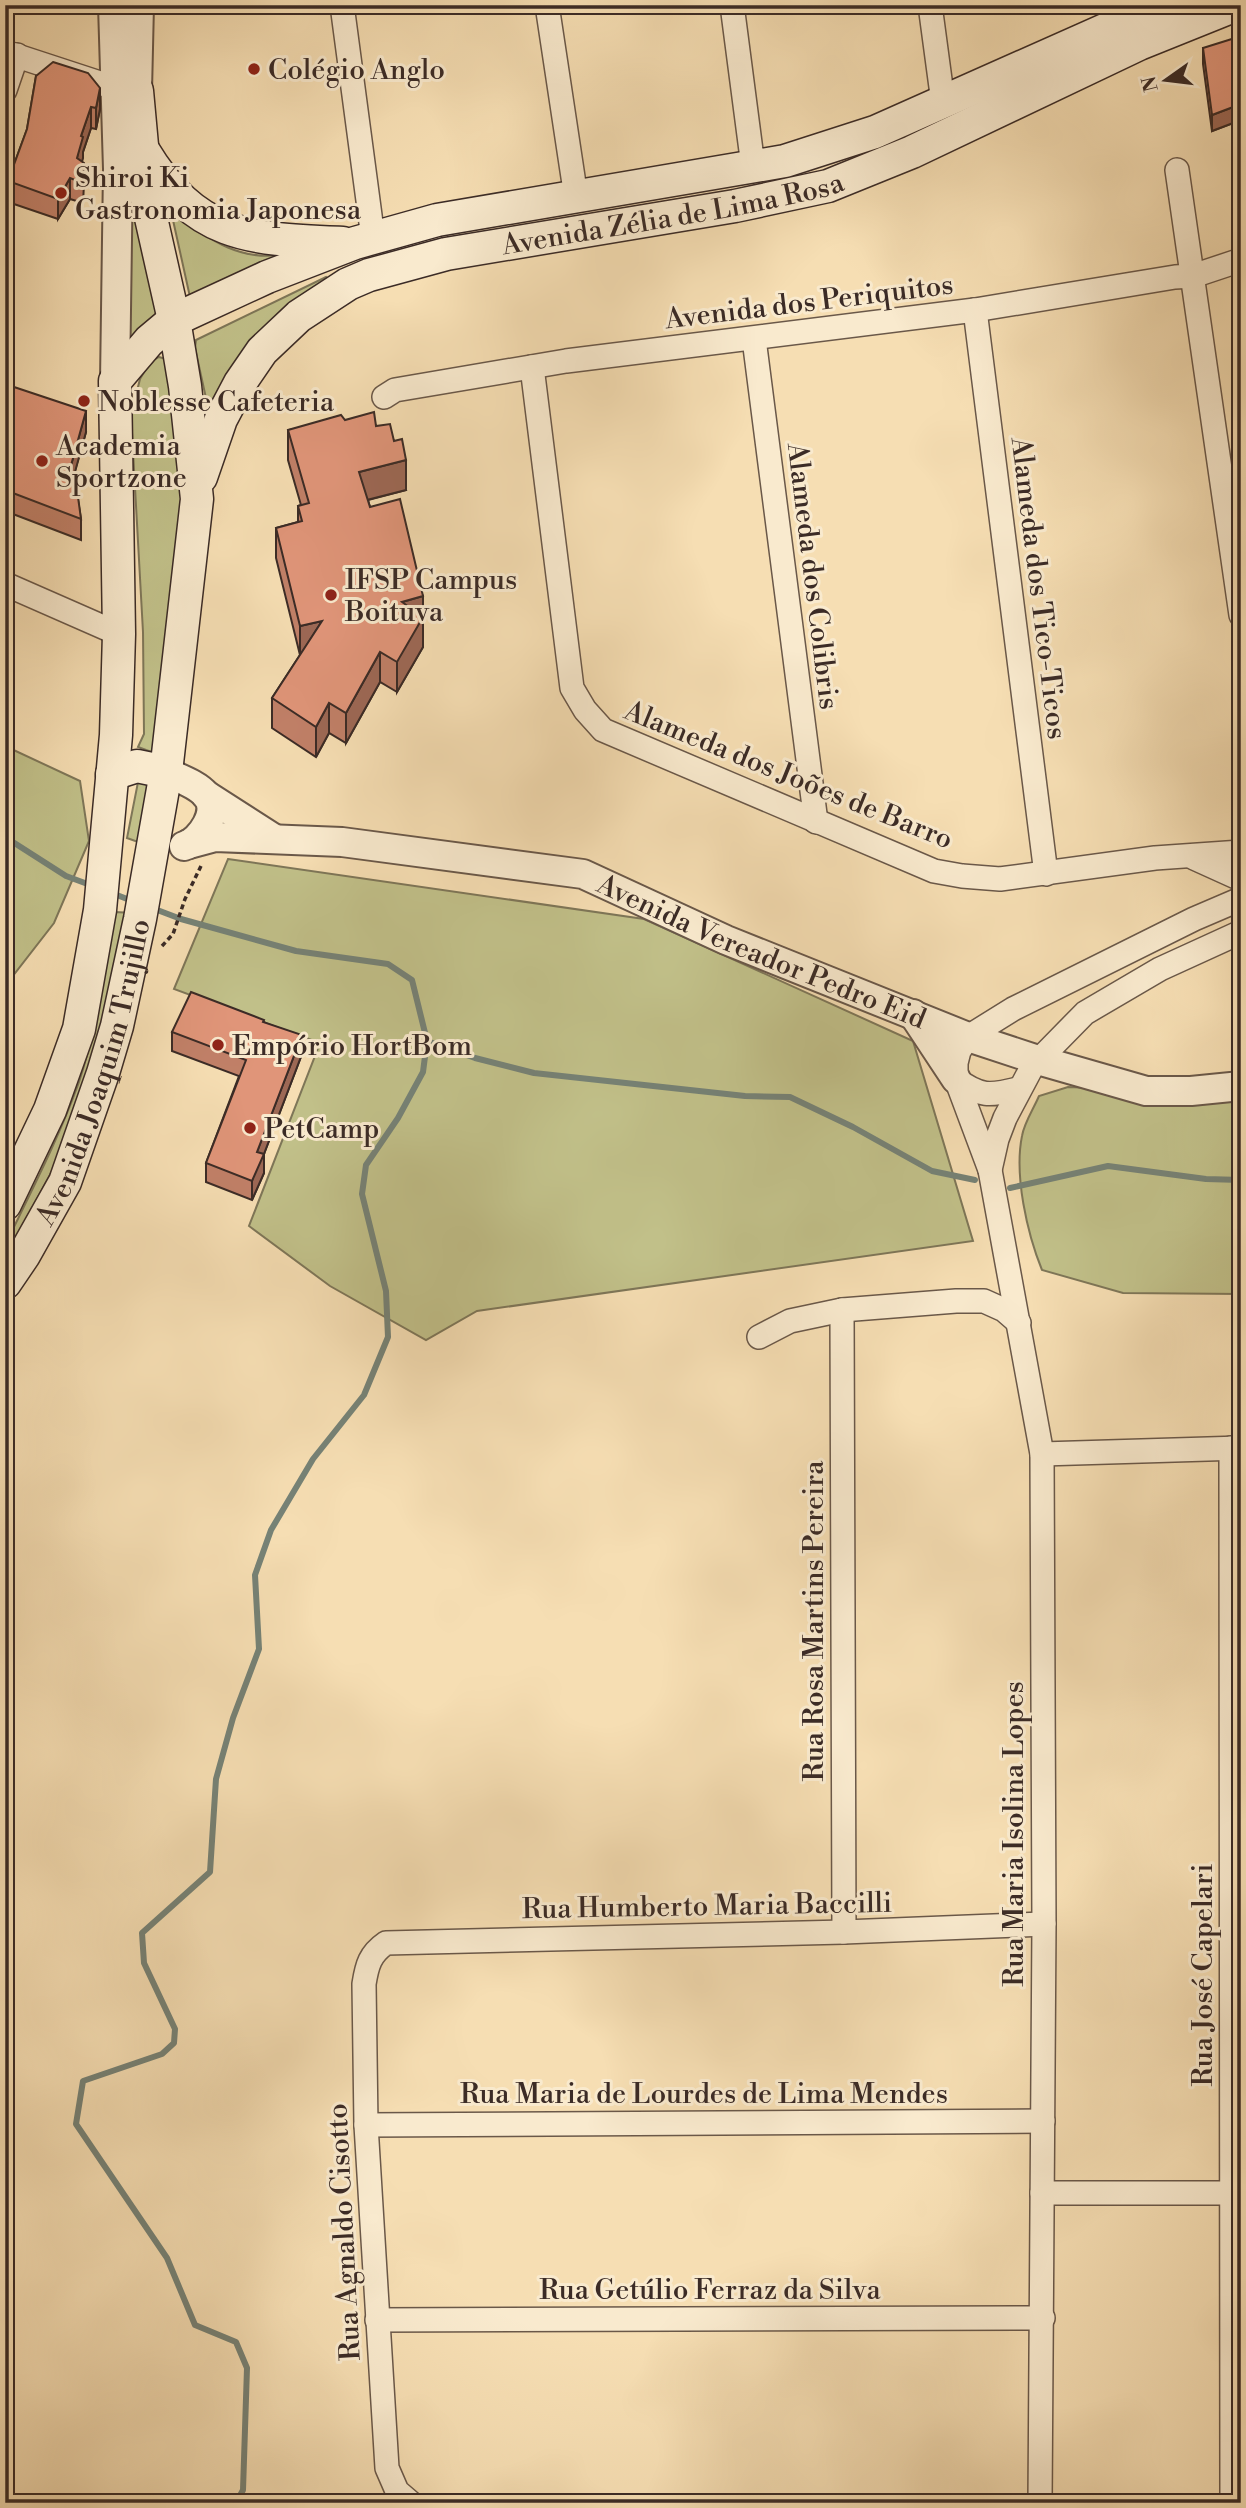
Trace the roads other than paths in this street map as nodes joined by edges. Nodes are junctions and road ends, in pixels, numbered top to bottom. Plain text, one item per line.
1 (113, 5) edge
2 (139, 5) edge
3 (342, 5) edge
4 (547, 5) edge
5 (732, 5) edge
6 (930, 5) edge
7 (1161, 5) edge
8 (1236, 5) edge
9 (1126, 12) edge
10 (11, 54) edge
11 (126, 89) junction
12 (5, 90) edge
13 (943, 102) junction
14 (142, 148) junction
15 (753, 166) junction
16 (1177, 170) dead end
17 (576, 197) junction
18 (364, 241) junction
19 (1241, 260) edge
20 (1193, 276) junction
21 (975, 310) junction
22 (174, 320) junction
23 (754, 339) junction
24 (532, 367) junction
25 (115, 381) junction
26 (384, 397) dead end
27 (197, 499) junction
28 (5, 584) edge
29 (1241, 615) edge
30 (119, 634) junction
31 (166, 772) junction
32 (111, 774) junction
33 (206, 795) junction
34 (816, 822) junction
35 (275, 839) junction
36 (189, 844) junction
37 (106, 848) junction
38 (1241, 852) edge
39 (1188, 855) junction
40 (149, 861) junction
41 (1238, 872) edge
42 (1046, 874) junction
43 (1238, 906) edge
44 (1241, 932) edge
45 (1124, 954) junction
46 (1138, 982) junction
47 (913, 1014) junction
48 (968, 1037) junction
49 (1038, 1060) junction
50 (956, 1079) junction
51 (1241, 1086) edge
52 (1018, 1089) junction
53 (990, 1170) junction
54 (5, 1204) edge
55 (5, 1283) edge
56 (842, 1310) junction
57 (1019, 1323) junction
58 (759, 1337) dead end
59 (1236, 1448) edge
60 (1042, 1454) junction
61 (1044, 1924) junction
62 (844, 1932) junction
63 (374, 1951) joint
64 (1043, 2121) junction
65 (366, 2124) junction
66 (1042, 2193) junction
67 (1237, 2193) edge
68 (1043, 2318) junction
69 (377, 2320) junction
70 (411, 2503) edge
71 (1040, 2503) edge
72 (1232, 2503) edge

1 - 11 street
2 - 11 street
3 - 18 street
4 - 17 street
5 - 15 street
6 - 13 street
7 - 9 main road, Avenida Zélia de Lima Rosa
8 - 27 main road, Avenida Zélia de Lima Rosa
9 - 13 main road, Avenida Zélia de Lima Rosa
10 - 11 street
10 - 12 street
11 - 14 main road
11 - 25 street
13 - 15 main road, Avenida Zélia de Lima Rosa
14 - 18 main road, Avenida Zélia de Lima Rosa
14 - 22 main road
15 - 17 main road, Avenida Zélia de Lima Rosa
16 - 20 street
17 - 18 main road, Avenida Zélia de Lima Rosa
18 - 22 main road, Avenida Zélia de Lima Rosa
19 - 20 street, Avenida dos Periquitos
20 - 21 street, Avenida dos Periquitos
20 - 29 street
21 - 23 street, Avenida dos Periquitos
21 - 42 street, Alameda dos Tico-Ticos
22 - 25 main road, Avenida Zélia de Lima Rosa
22 - 27 main road
23 - 24 street, Avenida dos Periquitos
23 - 34 street, Alameda dos Colibris
24 - 26 street, Avenida dos Periquitos
24 - 34 street, Alameda dos Joões de Barro
25 - 30 main road, Avenida Joaquim Trujillo
27 - 31 main road, Avenida Joaquim Trujillo
28 - 30 street
30 - 32 main road, Avenida Joaquim Trujillo
31 - 32 main road
31 - 33 street, Avenida Vereador Pedro Eid
31 - 40 main road, Avenida Joaquim Trujillo
32 - 37 main road, Avenida Joaquim Trujillo
33 - 35 street, Avenida Vereador Pedro Eid
33 - 36 street
34 - 42 street, Alameda dos Joões de Barro
35 - 36 street, Avenida Vereador Pedro Eid
35 - 47 street, Avenida Vereador Pedro Eid
36 - 40 street, Avenida Vereador Pedro Eid
37 - 40 main road
37 - 54 main road, Avenida Joaquim Trujillo
38 - 39 street, Alameda dos Joões de Barro
39 - 41 street
39 - 42 street, Alameda dos Joões de Barro
40 - 55 main road, Avenida Joaquim Trujillo
41 - 43 street
43 - 45 street
44 - 46 street, Rua Maria Isolina Lopes
45 - 46 street
45 - 48 street
46 - 49 street, Rua Maria Isolina Lopes
47 - 48 street, Avenida Vereador Pedro Eid
47 - 50 street
48 - 49 street, Avenida Vereador Pedro Eid
48 - 50 street
49 - 51 street, Avenida Vereador Pedro Eid
49 - 52 street, Rua Maria Isolina Lopes
50 - 52 street
50 - 53 street, Rua Maria Isolina Lopes
52 - 53 street, Rua Maria Isolina Lopes
53 - 57 street, Rua Maria Isolina Lopes
56 - 57 street
56 - 58 street
56 - 62 street, Rua Rosa Martins Pereira
57 - 60 street, Rua Maria Isolina Lopes
59 - 60 street
59 - 67 street, Rua José Capelari
60 - 61 street, Rua Maria Isolina Lopes
61 - 62 street, Rua Humberto Maria Baccilli
61 - 64 street, Rua Maria Isolina Lopes
62 - 63 street, Rua Humberto Maria Baccilli
63 - 65 street, Rua Agnaldo Cisotto
64 - 65 street, Rua Maria de Lourdes de Lima Mendes
64 - 66 street, Rua Maria Isolina Lopes
65 - 69 street, Rua Agnaldo Cisotto
66 - 67 street
66 - 68 street, Rua Maria Isolina Lopes
67 - 72 street, Rua José Capelari
68 - 69 street, Rua Getúlio Ferraz da Silva
68 - 71 street, Rua Maria Isolina Lopes
69 - 70 street, Rua Agnaldo Cisotto

